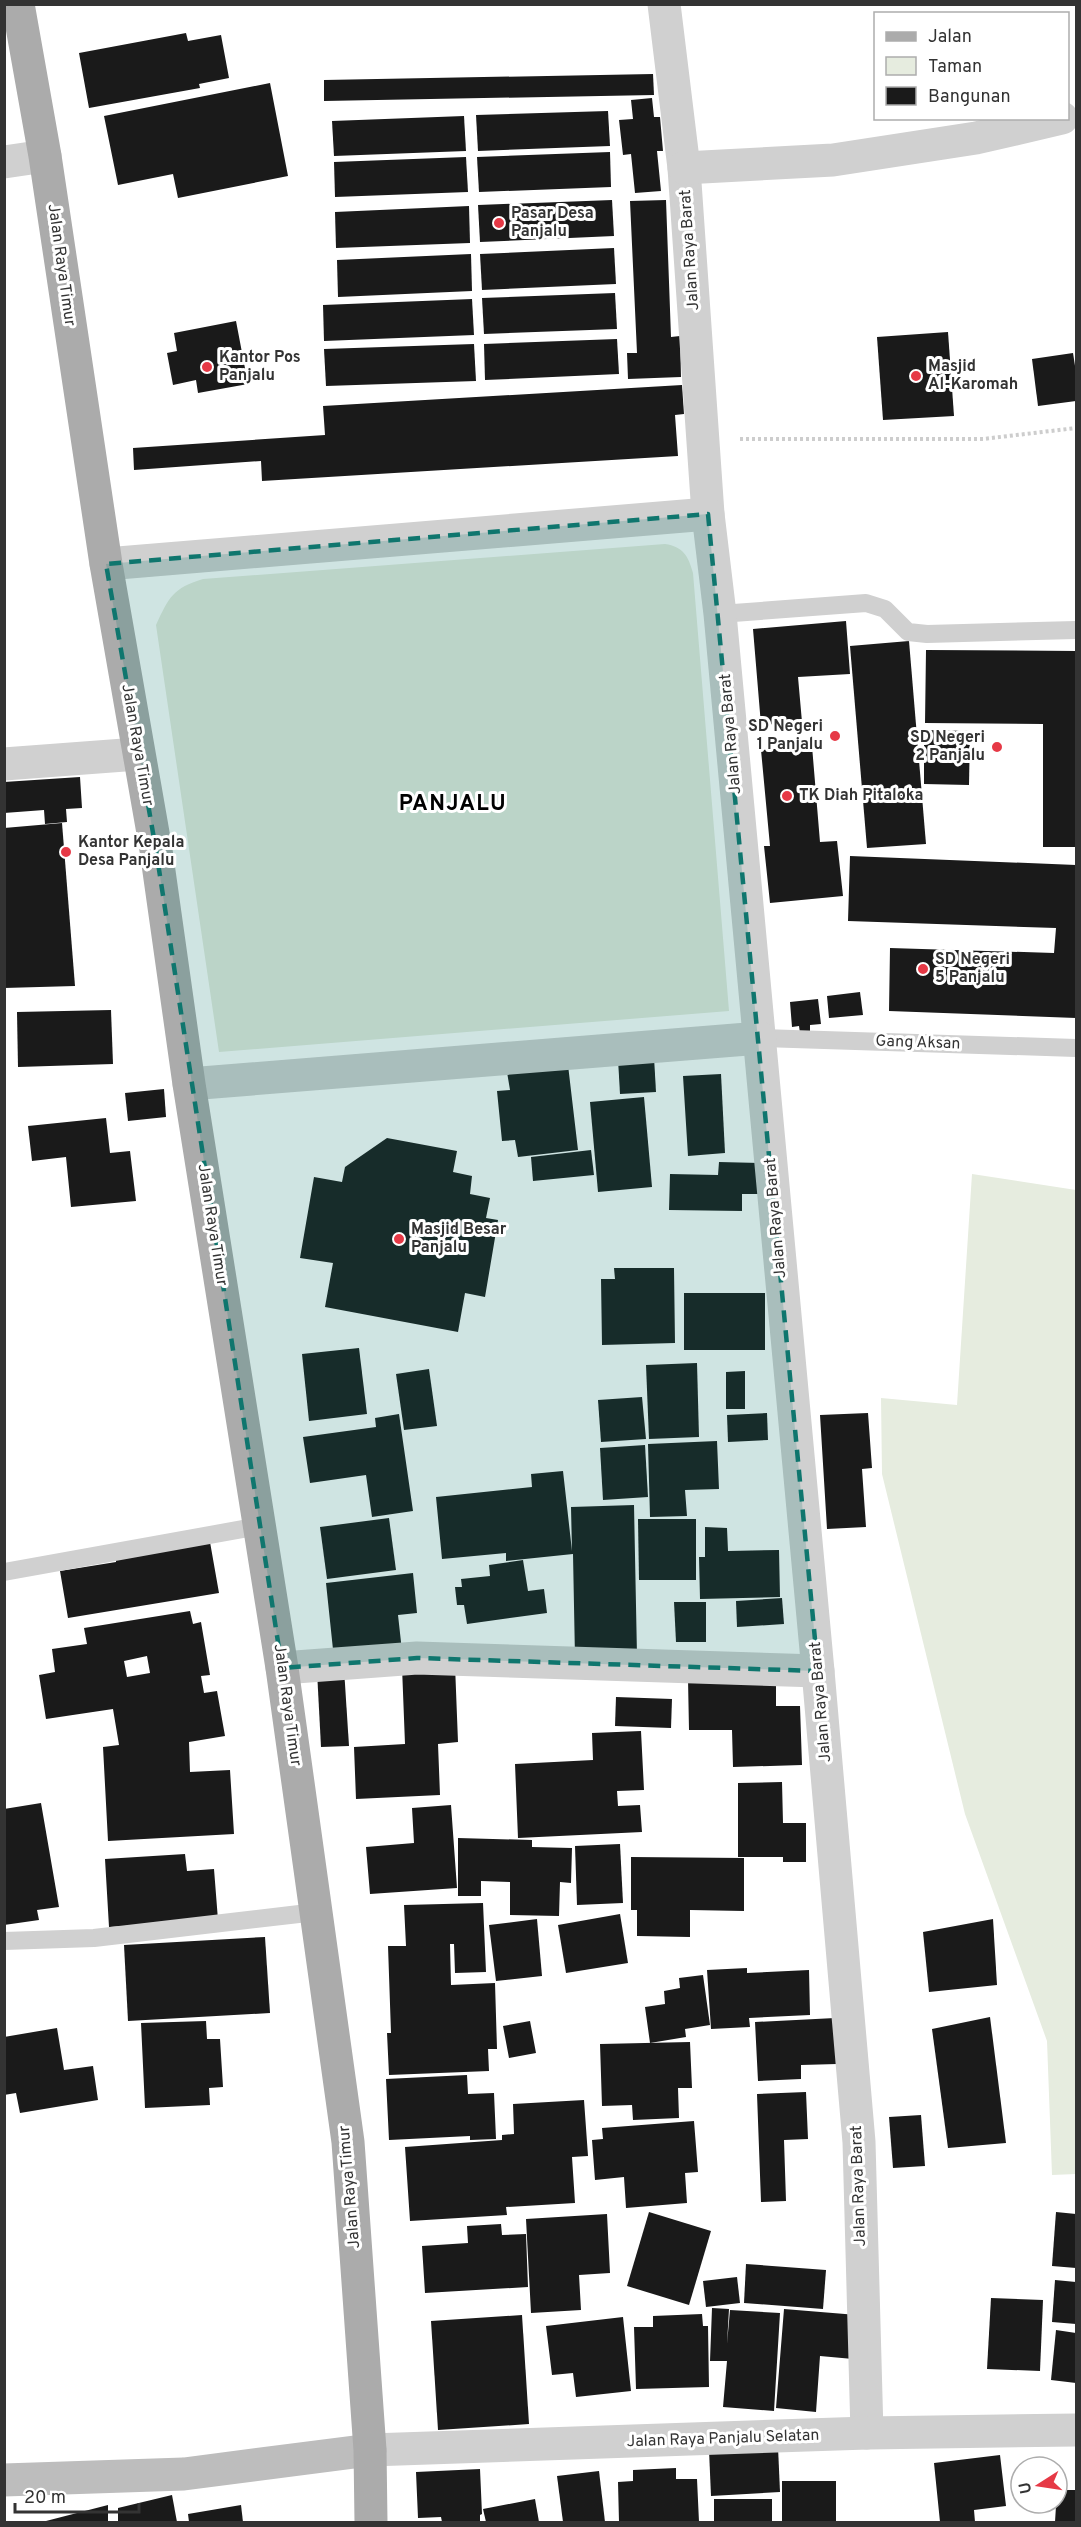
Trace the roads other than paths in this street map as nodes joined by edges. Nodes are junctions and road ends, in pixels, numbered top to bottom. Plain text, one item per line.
1 (18, 4) edge
2 (664, 4) edge
3 (1053, 120) edge
4 (45, 156) junction
5 (4, 162) edge
6 (684, 168) junction
7 (708, 514) junction
8 (106, 564) junction
9 (720, 614) junction
10 (1077, 630) edge
11 (138, 754) junction
12 (4, 764) edge
13 (760, 1038) junction
14 (1077, 1048) edge
15 (189, 1084) junction
16 (260, 1526) junction
17 (4, 1572) edge
18 (282, 1668) junction
19 (818, 1671) junction
20 (316, 1912) junction
21 (4, 1941) edge
22 (1077, 2430) edge
23 (867, 2433) junction
24 (370, 2450) junction
25 (4, 2480) edge
26 (371, 2523) edge

1 - 4 main road, Jalan Raya Timur
2 - 6 street, Jalan Raya Barat
3 - 6 street
4 - 5 street
4 - 8 main road, Jalan Raya Timur
6 - 7 street, Jalan Raya Barat
7 - 8 street
7 - 9 street, Jalan Raya Barat
8 - 11 main road, Jalan Raya Timur
9 - 10 lane
9 - 13 street, Jalan Raya Barat
11 - 12 street
11 - 15 main road, Jalan Raya Timur
13 - 14 lane, Gang Aksan
13 - 15 street
13 - 19 street, Jalan Raya Barat
15 - 16 main road, Jalan Raya Timur
16 - 17 lane
16 - 18 main road, Jalan Raya Timur
18 - 19 street
18 - 20 main road, Jalan Raya Timur
19 - 23 street, Jalan Raya Barat
20 - 21 lane
20 - 24 main road, Jalan Raya Timur
22 - 23 street, Jalan Raya Panjalu Selatan
23 - 24 street, Jalan Raya Panjalu Selatan
24 - 25 main road
24 - 26 main road, Jalan Raya Timur

